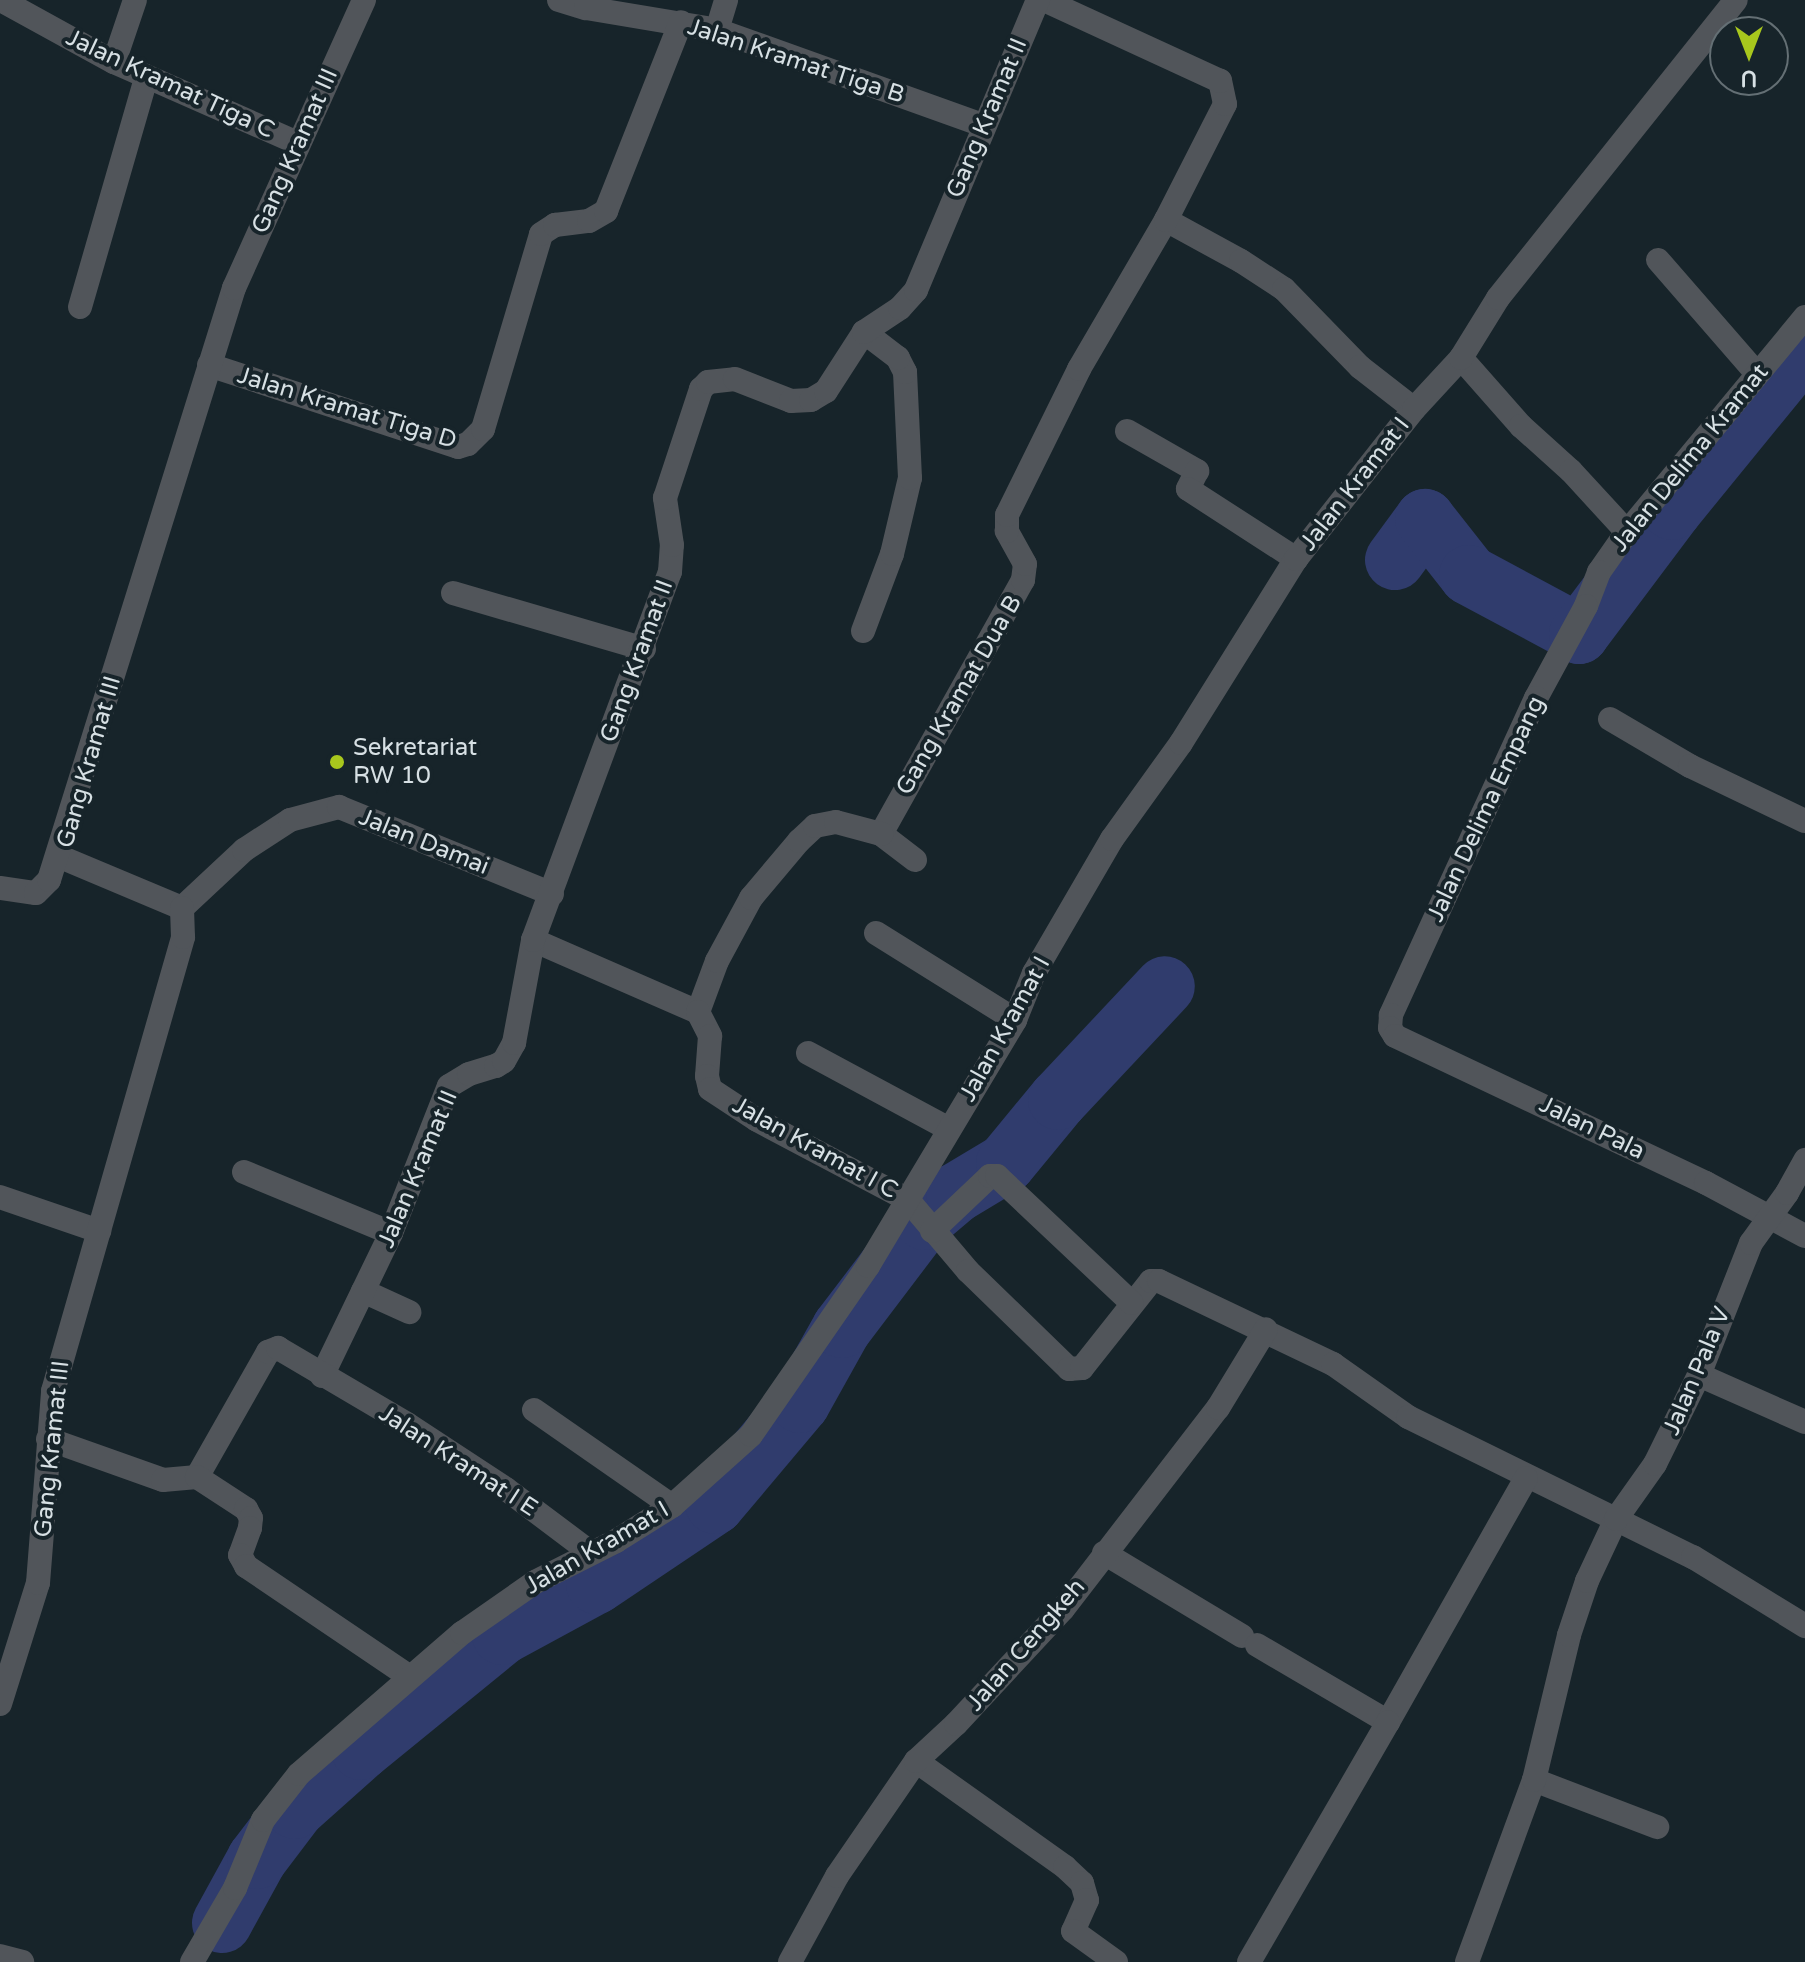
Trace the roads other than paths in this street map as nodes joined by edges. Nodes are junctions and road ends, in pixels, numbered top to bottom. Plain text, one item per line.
1 (1, 0) edge
2 (135, 0) edge
3 (364, 0) edge
4 (559, 0) edge
5 (726, 0) edge
6 (1041, 0) edge
7 (1736, 0) edge
8 (681, 22) junction
9 (717, 30) junction
10 (114, 62) junction
11 (146, 78) junction
12 (983, 125) junction
13 (298, 143) junction
14 (1166, 220) junction
15 (1658, 260) dead end
16 (80, 307) dead end
17 (1805, 317) edge
18 (864, 332) junction
19 (1461, 358) junction
20 (209, 365) junction
21 (1757, 374) junction
22 (1414, 409) junction
23 (1127, 431) dead end
24 (1627, 532) junction
25 (1296, 559) junction
26 (453, 593) dead end
27 (1586, 606) joint
28 (863, 631) dead end
29 (644, 649) junction
30 (1610, 719) dead end
31 (1805, 821) edge
32 (881, 834) junction
33 (58, 856) junction
34 (915, 860) dead end
35 (0, 888) edge
36 (552, 894) junction
37 (182, 908) junction
38 (876, 933) dead end
39 (533, 940) junction
40 (698, 1012) junction
41 (1391, 1015) joint
42 (1015, 1020) junction
43 (808, 1053) dead end
44 (949, 1129) junction
45 (1805, 1160) edge
46 (244, 1172) dead end
47 (0, 1197) edge
48 (921, 1216) junction
49 (1769, 1218) junction
50 (99, 1231) junction
51 (391, 1233) junction
52 (1805, 1236) edge
53 (363, 1291) junction
54 (1132, 1303) junction
55 (409, 1312) dead end
56 (1266, 1329) junction
57 (1699, 1375) junction
58 (322, 1376) junction
59 (534, 1410) dead end
60 (1805, 1422) edge
61 (48, 1439) junction
62 (197, 1477) junction
63 (1526, 1478) junction
64 (672, 1506) junction
65 (1616, 1519) junction
66 (590, 1552) junction
67 (1104, 1553) junction
68 (1805, 1626) edge
69 (410, 1677) junction
70 (0, 1704) edge
71 (1388, 1722) junction
72 (916, 1761) junction
73 (1534, 1780) junction
74 (1657, 1827) dead end
75 (0, 1956) edge
76 (22, 1962) edge
77 (192, 1962) edge
78 (790, 1962) edge
79 (1116, 1962) edge
80 (1249, 1962) edge
81 (1467, 1962) edge

1 - 10 street, Jalan Kramat Tiga C
2 - 10 street
3 - 13 street, Gang Kramat III
4 - 8 street, Jalan Kramat Tiga B
5 - 9 street
6 - 12 street, Gang Kramat II
6 - 14 street, Gang Kramat Dua B
7 - 19 street, Jalan Kramat I
8 - 9 street, Jalan Kramat Tiga B
8 - 20 street, Jalan Kramat Tiga D
9 - 12 street, Jalan Kramat Tiga B
10 - 11 street, Jalan Kramat Tiga C
11 - 13 street, Jalan Kramat Tiga C
11 - 16 street
12 - 18 street, Gang Kramat II
13 - 20 street, Gang Kramat III
14 - 22 street
14 - 32 street, Gang Kramat Dua B
15 - 21 street
17 - 21 street, Jalan Delima Kramat
18 - 28 street
18 - 29 street, Gang Kramat II
19 - 22 street, Jalan Kramat I
19 - 24 street
20 - 33 street, Gang Kramat III
21 - 24 street, Jalan Delima Kramat
22 - 25 street, Jalan Kramat I
23 - 25 street
24 - 27 street, Jalan Delima Kramat
25 - 42 street, Jalan Kramat I
26 - 29 street
27 - 41 street, Jalan Delima Empang
29 - 36 street, Gang Kramat II
30 - 31 street
32 - 34 street
32 - 40 street
33 - 35 street
33 - 37 street, Gang Kramat III
36 - 37 street, Jalan Damai
36 - 39 street, Jalan Kramat II
37 - 50 street, Gang Kramat III
38 - 42 street
39 - 40 street
39 - 51 street, Jalan Kramat II
40 - 48 street, Jalan Kramat I C
41 - 49 street, Jalan Pala
42 - 44 street, Jalan Kramat I
43 - 44 street
44 - 48 street, Jalan Kramat I
45 - 49 street, Jalan Pala V
46 - 51 street
47 - 50 street
48 - 54 street
48 - 54 street
48 - 64 street, Jalan Kramat I
49 - 52 street, Jalan Pala
49 - 57 street, Jalan Pala V
50 - 61 street, Gang Kramat III
51 - 53 street, Jalan Kramat II
53 - 55 street
53 - 58 street, Jalan Kramat II
54 - 56 street
56 - 63 street
56 - 67 street, Jalan Cengkeh
57 - 60 street
57 - 65 street, Jalan Pala V
58 - 62 street, Jalan Kramat I E
58 - 66 street, Jalan Kramat I E
59 - 64 street
61 - 62 street
61 - 70 street, Gang Kramat III
62 - 69 street
63 - 65 street
63 - 71 street
64 - 66 street, Jalan Kramat I
65 - 68 street
65 - 73 street, Jalan Pala V
66 - 69 street, Jalan Kramat I
67 - 71 street
67 - 72 street, Jalan Cengkeh
69 - 77 street, Jalan Kramat I
71 - 80 street
72 - 78 street, Jalan Cengkeh
72 - 79 street
73 - 74 street
73 - 81 street, Jalan Pala V
75 - 76 street

